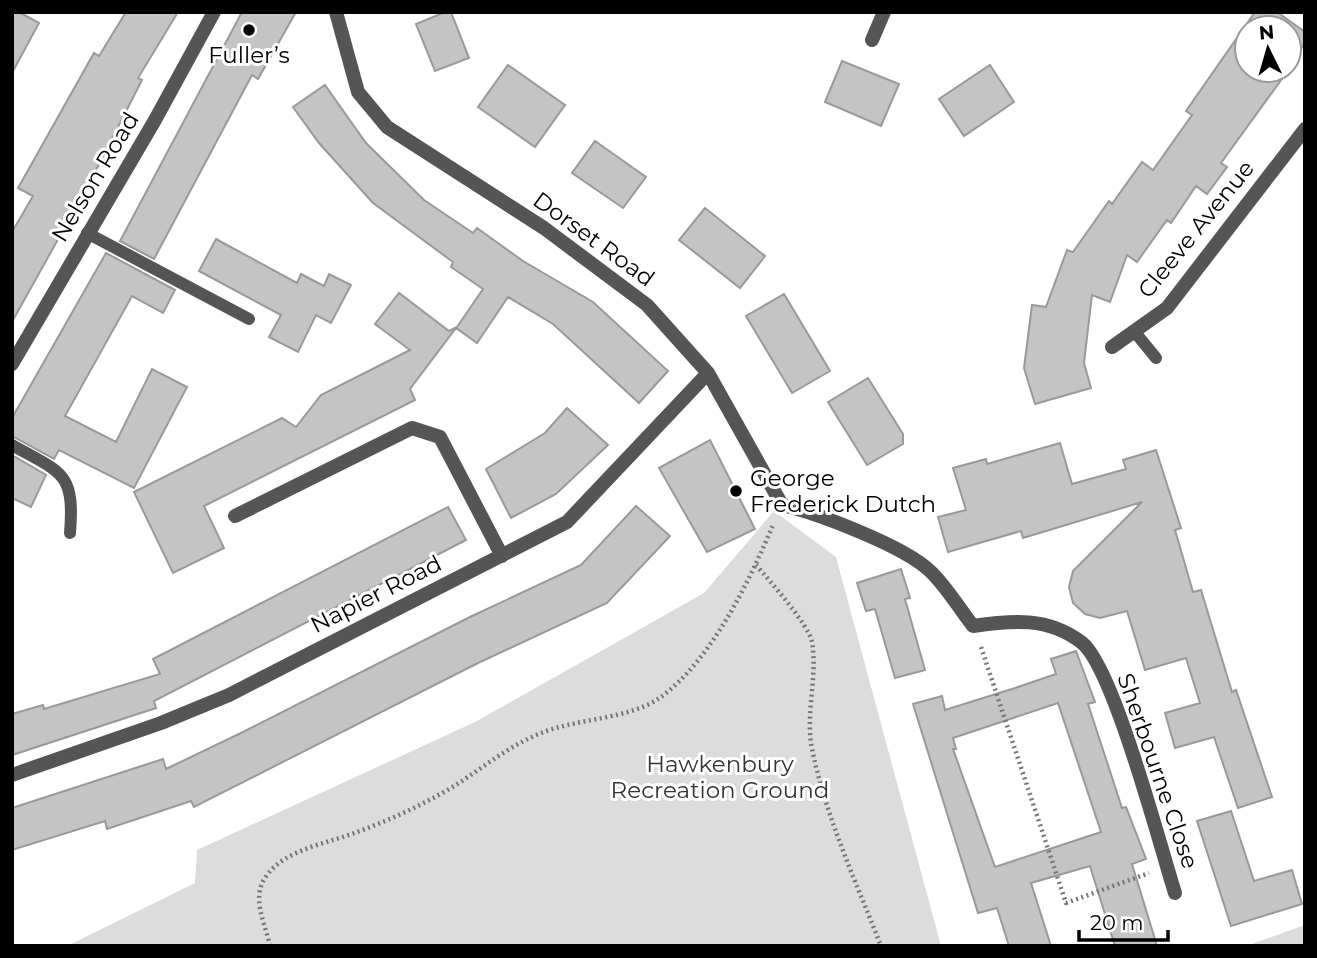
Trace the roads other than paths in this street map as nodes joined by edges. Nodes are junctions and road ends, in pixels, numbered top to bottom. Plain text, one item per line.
1 (214, 12) edge
2 (335, 12) edge
3 (884, 12) edge
4 (872, 40) dead end
5 (1305, 129) edge
6 (87, 233) junction
7 (249, 319) dead end
8 (1134, 331) junction
9 (1112, 347) dead end
10 (1156, 358) dead end
11 (12, 364) edge
12 (708, 373) junction
13 (12, 445) edge
14 (235, 516) dead end
15 (69, 533) dead end
16 (502, 556) junction
17 (973, 626) joint
18 (12, 775) edge
19 (1175, 893) dead end

1 - 6 street, Nelson Road
2 - 12 street, Dorset Road
3 - 4 street
5 - 8 street, Cleeve Avenue
6 - 7 lane
6 - 11 street, Nelson Road
8 - 9 street, Cleeve Avenue
8 - 10 lane
12 - 16 street, Napier Road
12 - 17 street, Dorset Road
13 - 15 lane
14 - 16 street
16 - 18 street, Napier Road
17 - 19 street, Sherbourne Close

